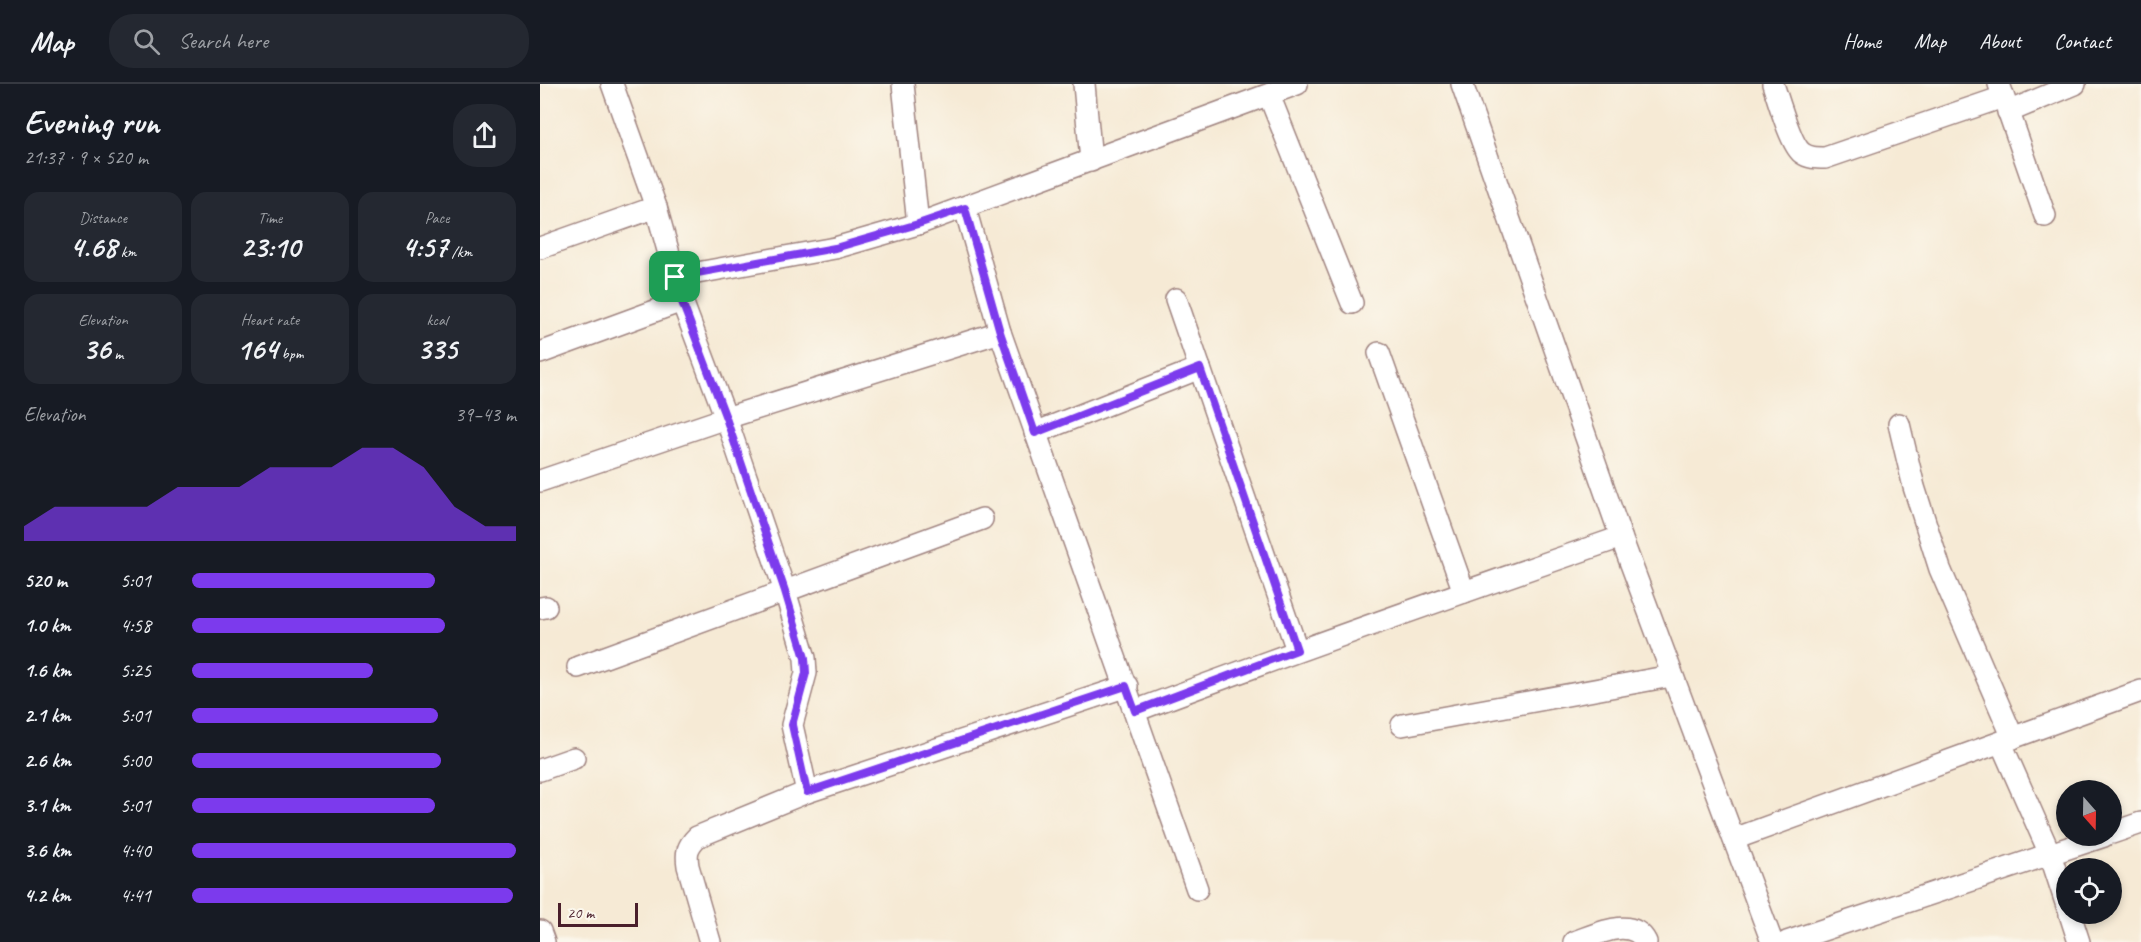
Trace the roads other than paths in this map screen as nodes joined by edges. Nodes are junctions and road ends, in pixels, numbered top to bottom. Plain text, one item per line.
1 (612, 84) edge
2 (903, 84) edge
3 (1084, 84) edge
4 (1297, 84) edge
5 (1462, 84) edge
6 (1773, 84) edge
7 (2075, 84) edge
8 (1269, 95) junction
9 (2003, 97) edge
10 (1091, 161) junction
11 (656, 207) junction
12 (965, 208) junction
13 (2044, 216) dead end
14 (918, 224) junction
15 (540, 248) edge
16 (675, 277) junction
17 (1176, 299) dead end
18 (682, 302) junction
19 (1352, 303) dead end
20 (1000, 332) junction
21 (540, 353) edge
22 (1379, 353) dead end
23 (1200, 368) junction
24 (726, 418) junction
25 (1899, 424) dead end
26 (1035, 433) junction
27 (540, 481) edge
28 (982, 519) dead end
29 (1621, 537) junction
30 (785, 591) junction
31 (1464, 592) junction
32 (1297, 650) junction
33 (578, 667) dead end
34 (1671, 676) junction
35 (1126, 686) junction
36 (2141, 691) edge
37 (1135, 711) junction
38 (1402, 725) dead end
39 (2007, 740) junction
40 (574, 758) dead end
41 (540, 770) edge
42 (807, 792) junction
43 (2141, 823) edge
44 (2122, 830) edge
45 (1734, 839) junction
46 (2074, 846) edge
47 (2050, 854) junction
48 (2056, 872) edge
49 (1197, 890) dead end
50 (2073, 924) edge
51 (540, 931) edge
52 (544, 942) edge
53 (710, 942) edge
54 (1574, 942) edge
55 (1646, 942) edge
56 (1772, 942) edge
57 (1787, 942) edge
58 (2079, 942) edge

1 - 11 street
2 - 14 street
3 - 10 street
4 - 8 street
5 - 29 street
6 - 9 street
7 - 9 street
8 - 10 street
8 - 19 street
9 - 13 street
10 - 12 street
11 - 15 street
11 - 16 street
12 - 14 street
12 - 20 street
14 - 16 street
16 - 18 street
17 - 23 street
18 - 21 street
18 - 24 street
20 - 24 street
20 - 26 street
22 - 31 street
23 - 26 street
23 - 32 street
24 - 27 street
24 - 30 street
25 - 39 street
26 - 35 street
28 - 30 street
29 - 31 street
29 - 34 street
30 - 33 street
30 - 42 street
31 - 32 street
32 - 37 street
34 - 38 street
34 - 45 street
35 - 37 street
35 - 42 street
36 - 39 street
37 - 49 street
39 - 45 street
39 - 47 street
40 - 41 street
42 - 53 street
43 - 44 street
45 - 56 street
46 - 47 street
47 - 48 street
47 - 57 street
50 - 58 street
51 - 52 street
54 - 55 street

